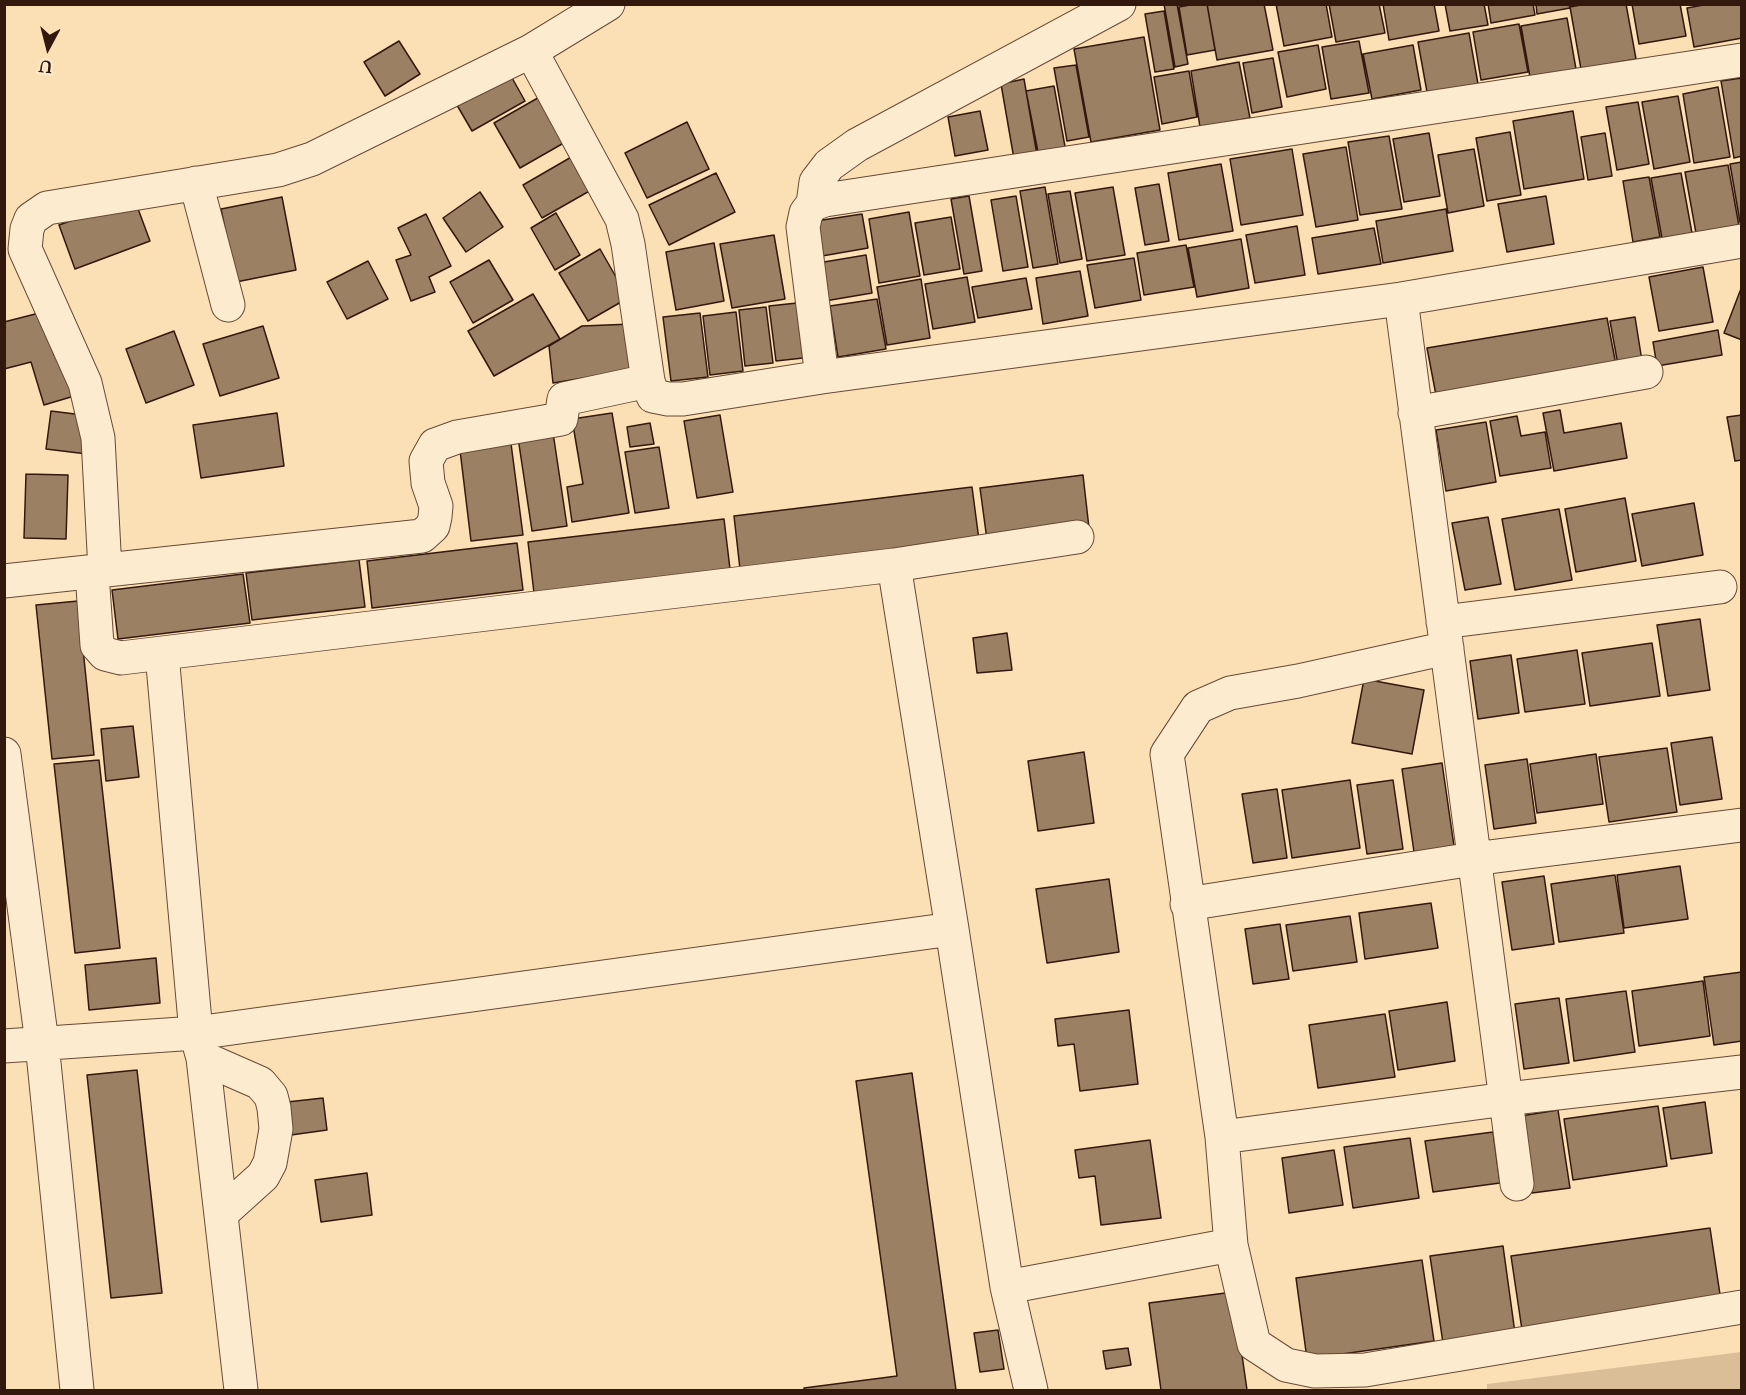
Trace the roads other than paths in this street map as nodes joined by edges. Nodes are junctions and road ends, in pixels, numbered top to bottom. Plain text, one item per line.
1 (608, 4) edge
2 (1119, 4) edge
3 (531, 51) junction
4 (1742, 60) edge
5 (196, 183) junction
6 (813, 204) junction
7 (1742, 241) edge
8 (1401, 299) junction
9 (228, 305) dead end
10 (1646, 372) dead end
11 (822, 377) junction
12 (648, 381) junction
13 (1415, 413) junction
14 (1077, 537) dead end
15 (894, 565) junction
16 (98, 572) junction
17 (4, 581) edge
18 (1720, 586) dead end
19 (1445, 635) junction
20 (162, 654) junction
21 (4, 754) edge
22 (1742, 825) edge
23 (1473, 860) junction
24 (1187, 904) junction
25 (952, 929) junction
26 (42, 1043) junction
27 (199, 1045) junction
28 (4, 1046) edge
29 (1742, 1072) edge
30 (1506, 1099) junction
31 (1222, 1137) junction
32 (1517, 1184) dead end
33 (222, 1213) junction
34 (1231, 1245) junction
35 (1007, 1287) junction
36 (1742, 1307) edge
37 (77, 1390) edge
38 (241, 1390) edge
39 (1030, 1390) edge

1 - 3 street
2 - 6 street
3 - 5 street
3 - 12 street
4 - 6 street
5 - 9 street
5 - 16 street
6 - 11 street
7 - 8 street
8 - 11 street
8 - 13 street
10 - 13 street
11 - 12 street
12 - 16 street
13 - 19 street
14 - 15 street
15 - 20 street
15 - 25 street
16 - 17 street
16 - 20 street
18 - 19 street
19 - 23 street
19 - 24 street
20 - 27 street
21 - 26 street
22 - 23 street
23 - 24 street
23 - 30 street
24 - 31 street
25 - 27 street
25 - 35 street
26 - 27 street
26 - 28 street
26 - 37 street
27 - 33 street
27 - 33 street
29 - 30 street
30 - 31 street
30 - 32 street
31 - 34 street
33 - 38 street
34 - 35 street
34 - 36 street
35 - 39 street

